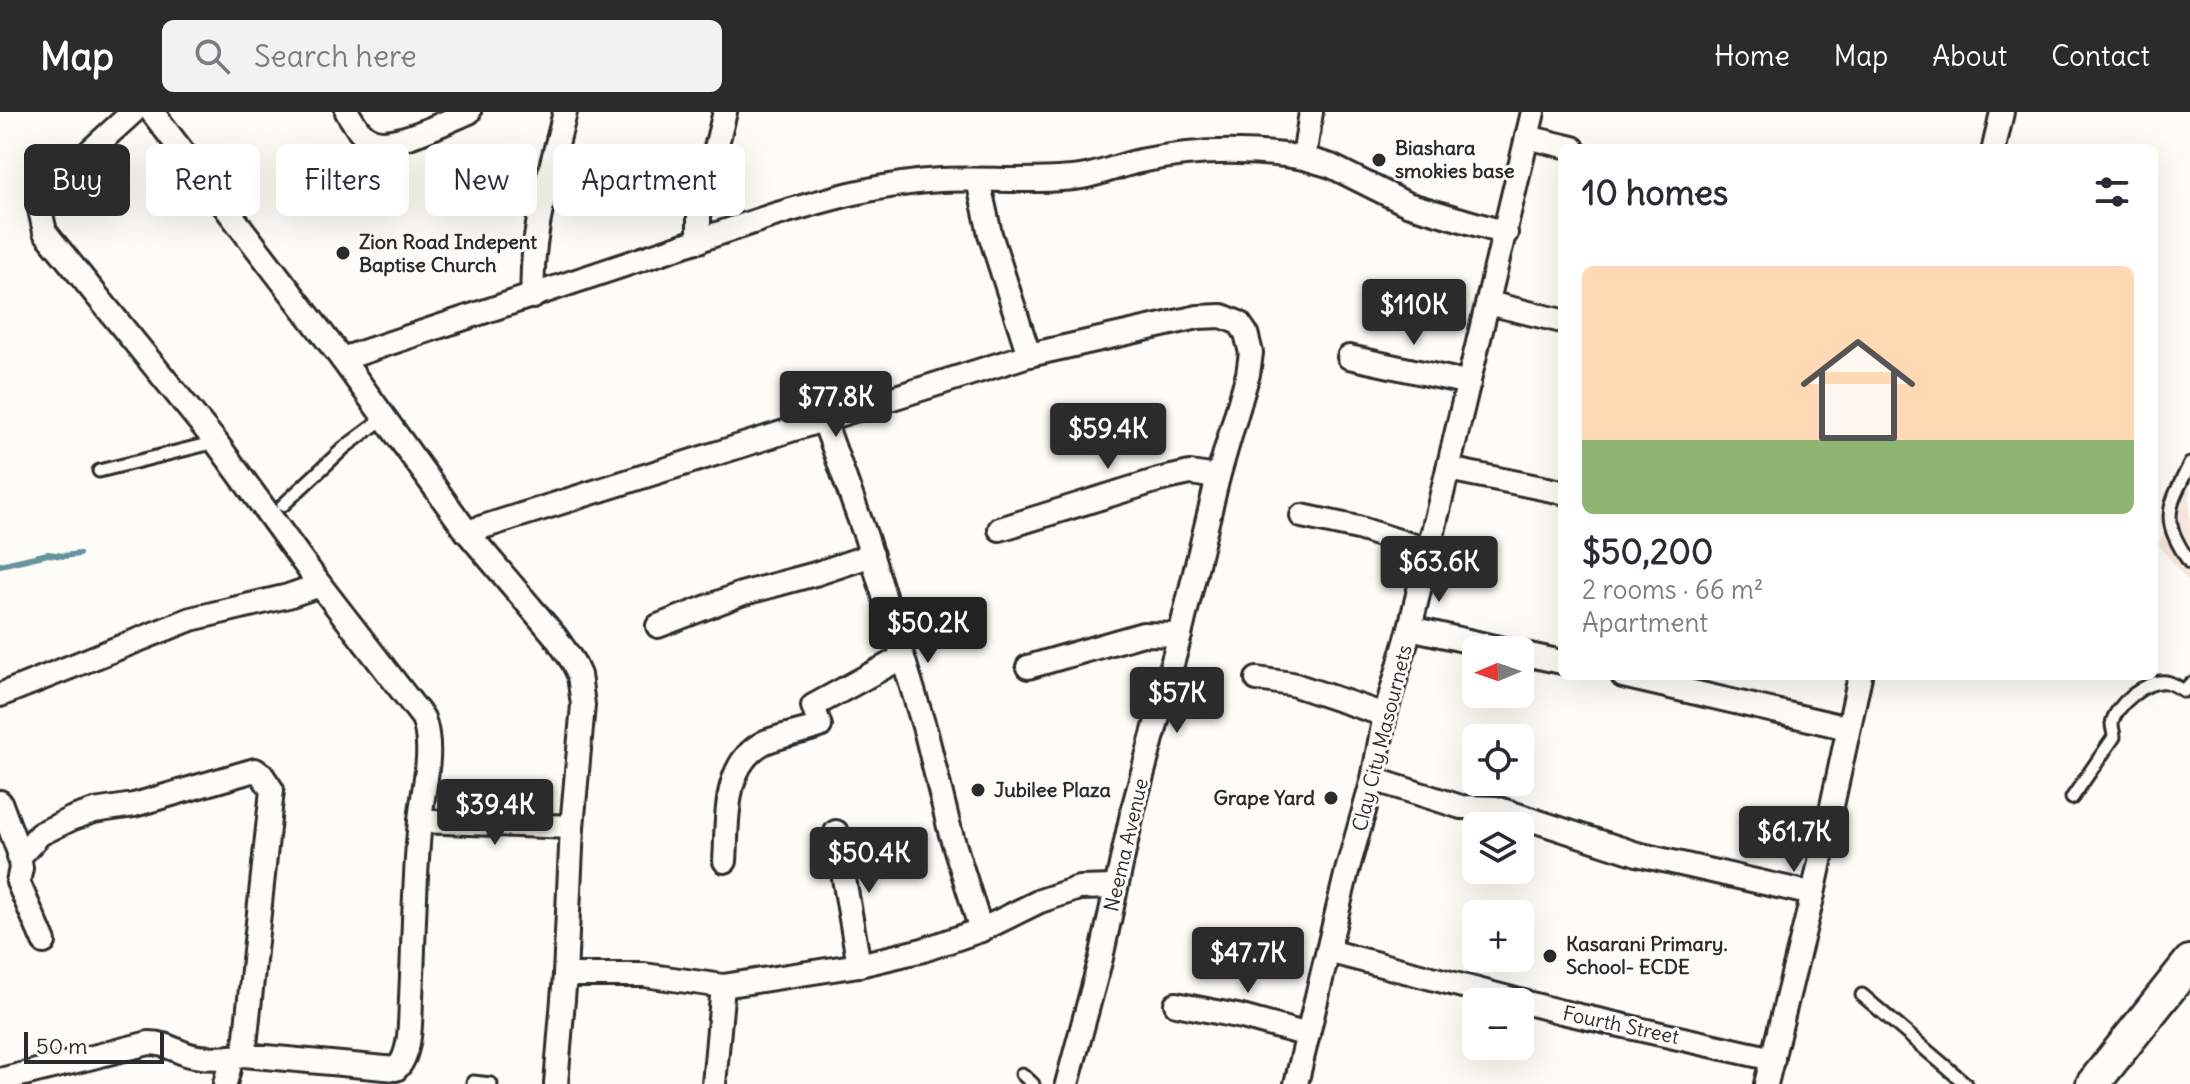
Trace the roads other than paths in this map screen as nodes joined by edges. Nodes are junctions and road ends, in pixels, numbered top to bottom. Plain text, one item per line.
1 (133, 112) edge
2 (152, 112) edge
3 (347, 112) edge
4 (469, 112) edge
5 (565, 112) edge
6 (725, 112) edge
7 (1311, 112) edge
8 (1533, 112) edge
9 (2002, 112) edge
10 (1527, 137) junction
11 (1558, 144) edge
12 (1995, 144) edge
13 (1304, 158) junction
14 (978, 180) junction
15 (1506, 233) junction
16 (699, 241) junction
17 (533, 297) junction
18 (1488, 303) junction
19 (1558, 320) edge
20 (1029, 355) junction
21 (1349, 357) dead end
22 (342, 359) junction
23 (1469, 383) junction
24 (384, 418) junction
25 (823, 418) junction
26 (216, 442) junction
27 (2190, 464) edge
28 (1448, 469) junction
29 (99, 471) dead end
30 (1218, 477) junction
31 (1558, 491) edge
32 (283, 505) dead end
33 (1302, 516) dead end
34 (1000, 529) dead end
35 (467, 532) junction
36 (1427, 550) junction
37 (872, 555) junction
38 (2190, 563) edge
39 (320, 585) junction
40 (658, 626) dead end
41 (1410, 628) junction
42 (1180, 635) junction
43 (1462, 640) edge
44 (1534, 656) edge
45 (901, 658) junction
46 (1558, 661) edge
47 (1028, 667) dead end
48 (1257, 679) dead end
49 (1640, 680) edge
50 (1859, 680) edge
51 (2190, 684) edge
52 (0, 695) edge
53 (1385, 715) junction
54 (1848, 728) junction
55 (1373, 779) junction
56 (2072, 798) dead end
57 (0, 802) edge
58 (420, 821) junction
59 (572, 827) junction
60 (836, 832) dead end
61 (20, 855) junction
62 (725, 861) dead end
63 (1115, 887) junction
64 (1813, 894) junction
65 (981, 930) junction
66 (44, 942) dead end
67 (1328, 951) junction
68 (2190, 962) edge
69 (859, 965) junction
70 (565, 975) junction
71 (723, 986) junction
72 (1862, 995) dead end
73 (1176, 1004) dead end
74 (1308, 1035) junction
75 (238, 1056) junction
76 (1773, 1059) junction
77 (1022, 1074) dead end
78 (0, 1080) edge
79 (473, 1082) edge
80 (225, 1084) edge
81 (491, 1084) edge
82 (556, 1084) edge
83 (714, 1084) edge
84 (1033, 1084) edge
85 (1067, 1084) edge
86 (1296, 1084) edge
87 (1766, 1084) edge
88 (1966, 1084) edge
89 (2093, 1084) edge

1 - 26 street
2 - 22 street
3 - 4 street
5 - 17 street
6 - 16 street
7 - 13 street
8 - 10 street, Clay City Masournets
9 - 12 street
10 - 11 street
10 - 15 street, Clay City Masournets
13 - 14 street
13 - 15 street
14 - 16 street
14 - 20 street
15 - 18 street, Clay City Masournets
16 - 17 street
17 - 22 street
18 - 19 street
18 - 23 street, Clay City Masournets
20 - 25 street
20 - 30 street, Neema Avenue
21 - 23 street
22 - 24 street
23 - 28 street, Clay City Masournets
24 - 32 lane
24 - 35 street
25 - 35 street
25 - 37 street
26 - 29 lane
26 - 39 street
27 - 38 lane
28 - 31 street
28 - 36 street, Clay City Masournets
30 - 34 street
30 - 42 street, Neema Avenue
33 - 36 street
35 - 59 street
36 - 41 street, Clay City Masournets
37 - 40 street
37 - 45 street
39 - 52 street
39 - 58 street
41 - 43 street
41 - 53 street, Clay City Masournets
42 - 47 street
42 - 63 street, Neema Avenue
44 - 46 street
45 - 62 street
45 - 65 street
48 - 53 street
49 - 54 street
50 - 54 street
51 - 56 lane
53 - 55 street, Clay City Masournets
54 - 64 street
55 - 64 street
55 - 67 street, Clay City Masournets
57 - 61 street
58 - 59 street
58 - 75 street
59 - 70 street
60 - 69 street
61 - 66 street
61 - 75 street
63 - 65 street
63 - 85 street, Neema Avenue
64 - 76 street
65 - 69 street
67 - 74 street, Clay City Masournets
67 - 76 street, Fourth Street
68 - 89 main road
69 - 71 street
70 - 71 street
70 - 82 street
71 - 83 street
72 - 88 lane
73 - 74 street
74 - 86 street, Clay City Masournets
75 - 78 street
75 - 80 street
76 - 87 street
77 - 84 lane
79 - 81 lane

